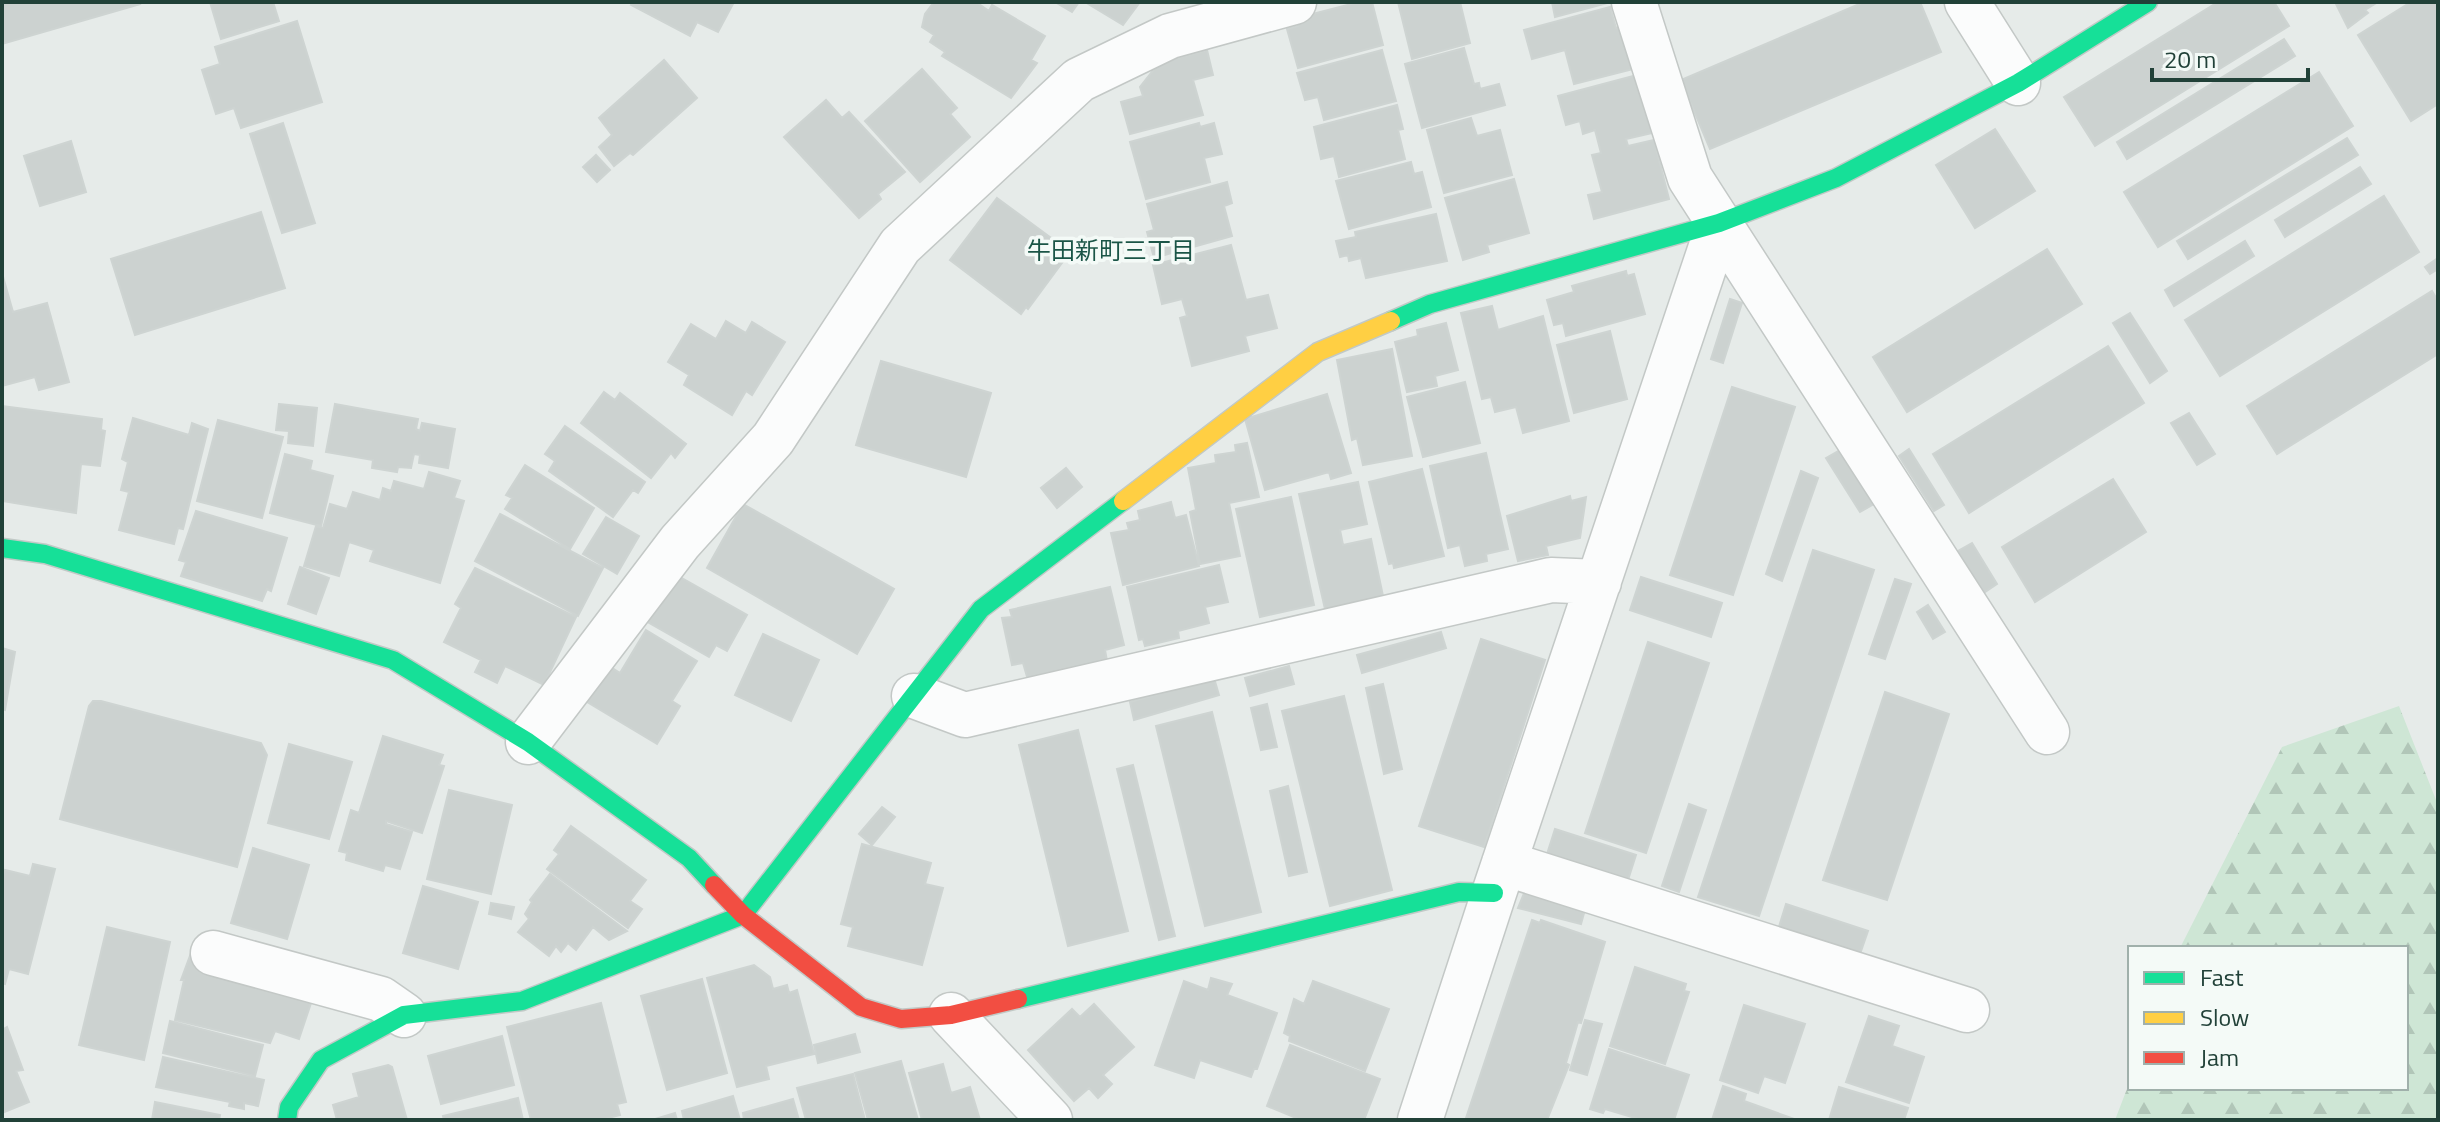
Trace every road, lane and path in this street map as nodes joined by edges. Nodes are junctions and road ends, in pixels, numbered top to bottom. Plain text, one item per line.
1 (1294, 2) edge
2 (1634, 2) edge
3 (1967, 2) edge
4 (2148, 2) edge
5 (1236, 9) edge
6 (2018, 83) junction
7 (1719, 223) junction
8 (2, 548) edge
9 (1599, 582) junction
10 (914, 696) junction
11 (2047, 732) dead end
12 (528, 742) junction
13 (1499, 878) junction
14 (743, 915) junction
15 (213, 953) dead end
16 (1967, 1010) dead end
17 (404, 1015) junction
18 (951, 1015) junction
19 (287, 1120) edge
20 (1050, 1120) edge
21 (1420, 1120) edge

1 - 5 street
2 - 7 street
3 - 6 street
4 - 6 street
5 - 12 street
6 - 7 street
7 - 9 street
7 - 10 street
7 - 11 street
8 - 12 street
9 - 10 street
9 - 13 street
10 - 14 street
12 - 14 street
13 - 16 street
13 - 18 street
13 - 21 street
14 - 17 street
14 - 18 street
15 - 17 street
17 - 19 street
18 - 20 street

